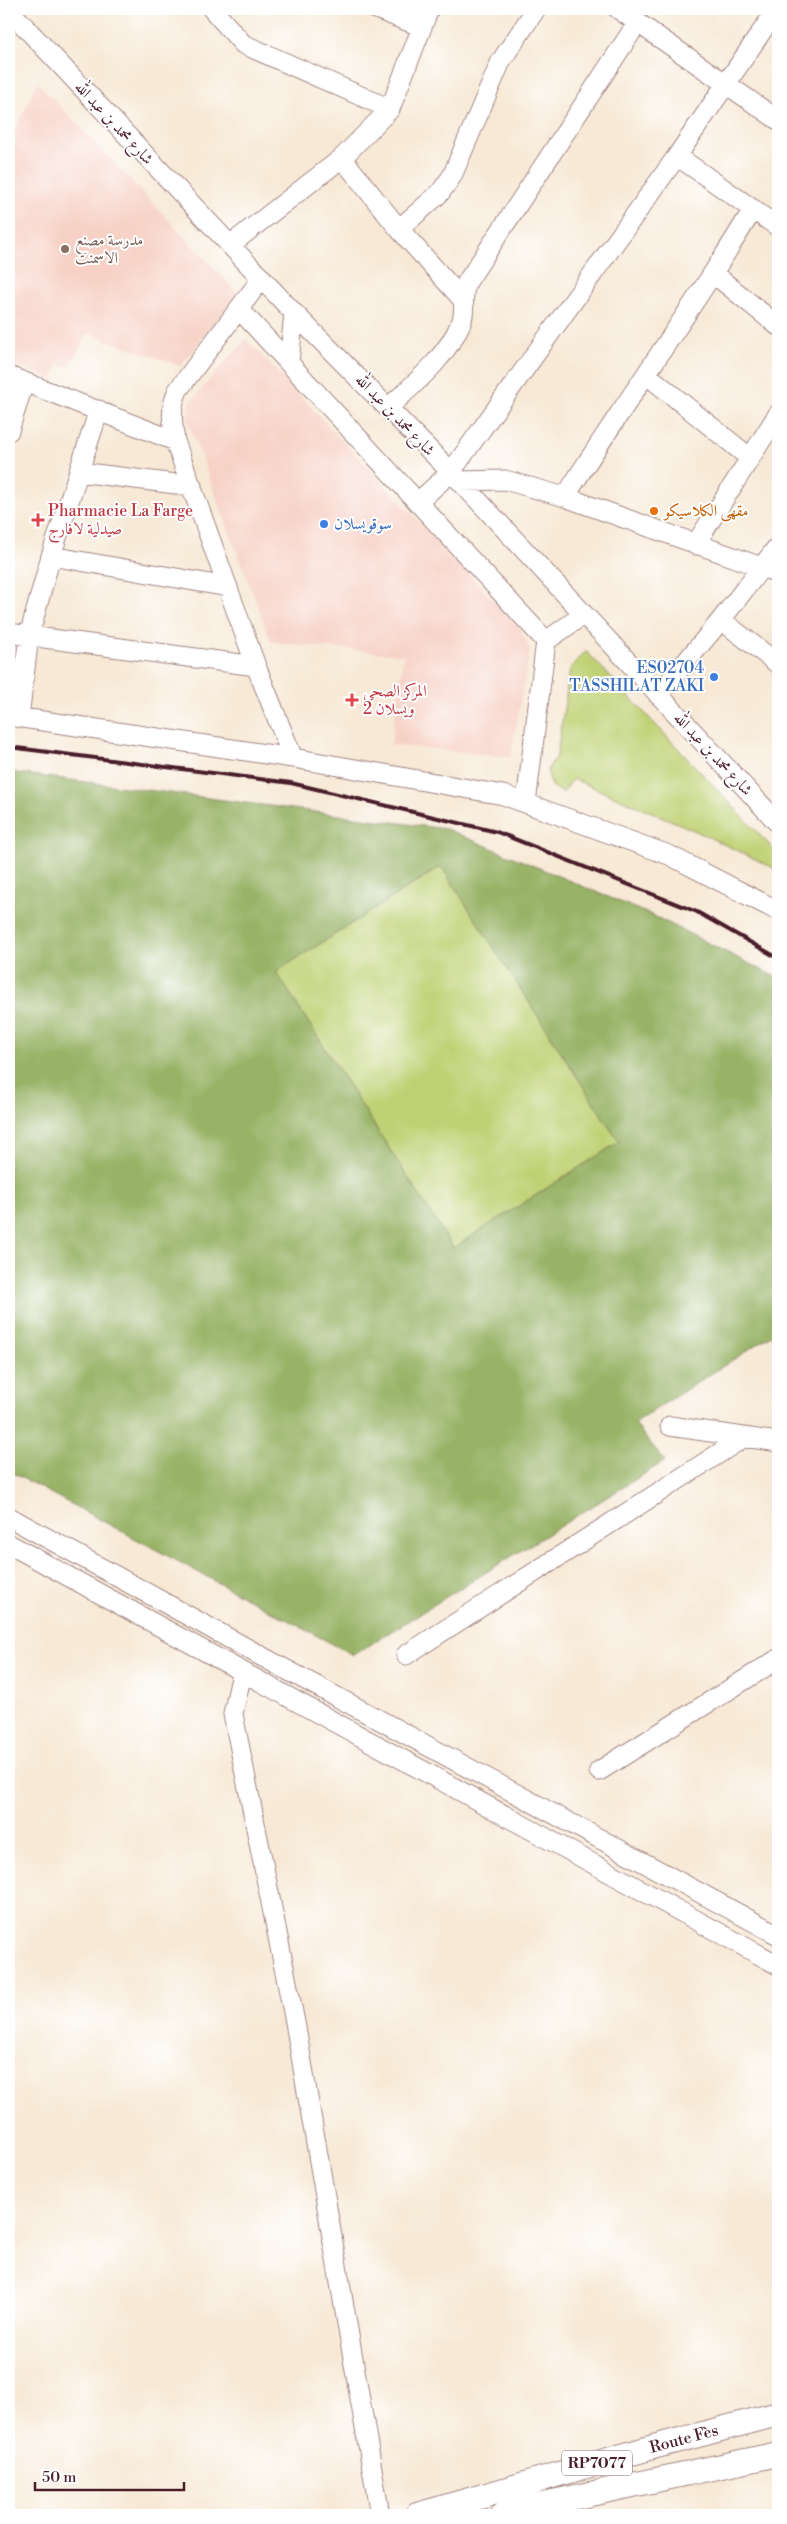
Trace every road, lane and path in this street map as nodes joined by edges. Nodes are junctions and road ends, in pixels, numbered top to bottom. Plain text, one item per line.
1 (376, 9) edge
2 (429, 9) edge
3 (536, 9) edge
4 (618, 9) edge
5 (777, 9) edge
6 (9, 10) edge
7 (223, 13) edge
8 (638, 22) junction
9 (422, 27) junction
10 (726, 82) junction
11 (390, 109) junction
12 (778, 120) edge
13 (677, 156) junction
14 (342, 158) junction
15 (753, 209) junction
16 (778, 227) edge
17 (399, 229) junction
18 (230, 244) junction
19 (714, 274) junction
20 (262, 278) junction
21 (462, 299) junction
22 (239, 309) junction
23 (294, 313) junction
24 (778, 326) edge
25 (289, 363) junction
26 (646, 374) junction
27 (16, 379) edge
28 (389, 407) junction
29 (99, 410) junction
30 (778, 414) edge
31 (9, 431) edge
32 (175, 441) junction
33 (750, 458) junction
34 (78, 472) junction
35 (455, 476) junction
36 (192, 486) junction
37 (565, 497) junction
38 (418, 502) junction
39 (695, 545) junction
40 (778, 546) edge
41 (51, 556) junction
42 (770, 570) edge
43 (228, 587) junction
44 (583, 615) junction
45 (721, 620) junction
46 (9, 633) edge
47 (29, 636) junction
48 (546, 641) junction
49 (778, 664) edge
50 (256, 666) junction
51 (658, 695) junction
52 (14, 716) edge
53 (293, 758) junction
54 (526, 803) junction
55 (778, 823) edge
56 (778, 911) edge
57 (670, 1426) dead end
58 (743, 1438) junction
59 (778, 1442) edge
60 (9, 1517) edge
61 (9, 1544) edge
62 (406, 1655) dead end
63 (778, 1659) edge
64 (242, 1673) junction
65 (599, 1771) dead end
66 (778, 1935) edge
67 (778, 1965) edge
68 (778, 2414) edge
69 (778, 2454) edge
70 (380, 2515) edge
71 (417, 2515) edge
72 (503, 2515) edge

1 - 9 street
2 - 9 street
3 - 17 street
4 - 8 street
5 - 10 street
6 - 18 street, شارع محمد بن عبد الله
7 - 11 street
8 - 10 street
8 - 21 street
9 - 11 street
10 - 12 street
10 - 13 street
11 - 14 street
13 - 15 street
13 - 35 street
14 - 17 street
14 - 18 street
15 - 16 street
15 - 19 street
17 - 21 street
18 - 20 street, شارع محمد بن عبد الله
19 - 24 street
19 - 26 street
20 - 22 street
20 - 23 street, شارع محمد بن عبد الله
21 - 28 street
22 - 25 street
22 - 32 street
23 - 25 street
23 - 28 street, شارع محمد بن عبد الله
25 - 38 street
26 - 33 street
26 - 37 street
27 - 29 street
27 - 31 street
28 - 35 street, شارع محمد بن عبد الله
29 - 32 street
29 - 34 street
30 - 33 street
32 - 36 street
33 - 39 street
34 - 36 street
34 - 41 street
35 - 37 street
35 - 38 street
35 - 44 street, شارع محمد بن عبد الله
36 - 43 street
37 - 39 street
38 - 48 street
39 - 42 street
40 - 42 street
41 - 43 street
41 - 47 street
42 - 45 street
43 - 50 street
44 - 48 street
44 - 51 street, شارع محمد بن عبد الله
45 - 49 street
45 - 51 street
46 - 47 street
47 - 50 street
47 - 52 street
48 - 54 street
50 - 53 street
51 - 55 street, شارع محمد بن عبد الله
52 - 53 street
53 - 54 street
54 - 56 street
57 - 58 street
58 - 59 street
58 - 62 street
60 - 66 street
61 - 64 street
63 - 65 street
64 - 67 street
64 - 70 street
68 - 71 main road, Route Fès / RP7077
69 - 72 main road, Route Fès / RP7077

